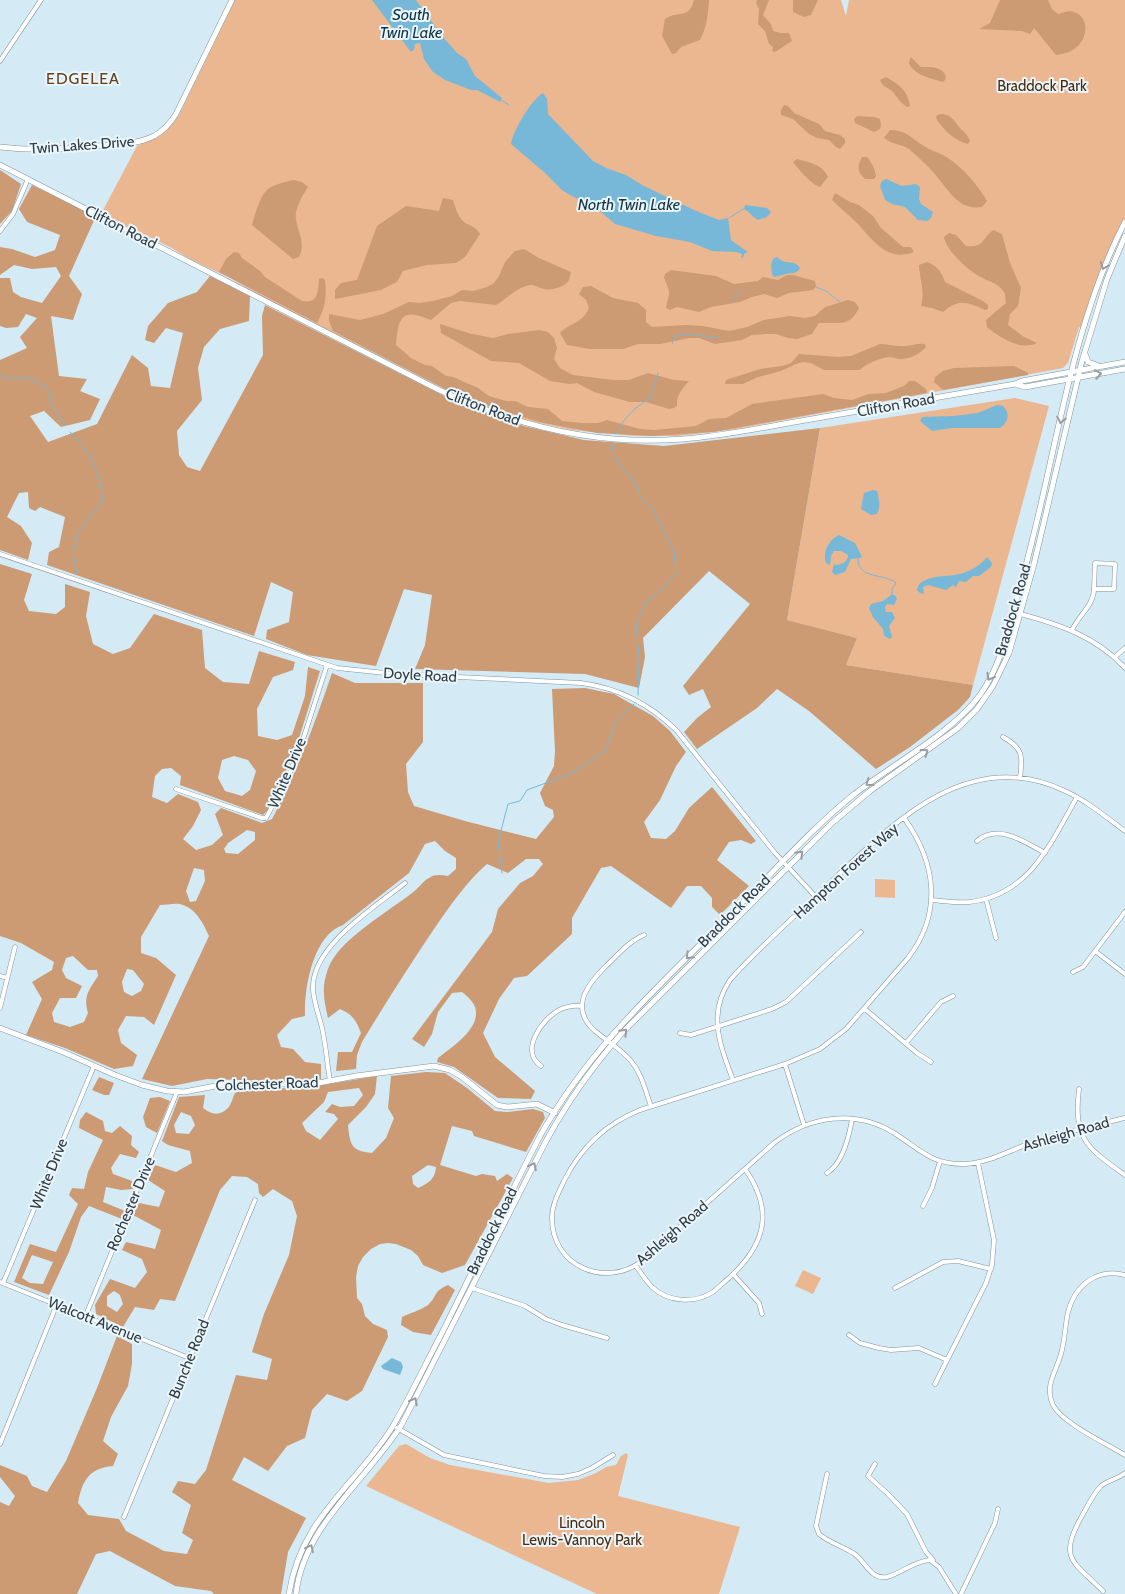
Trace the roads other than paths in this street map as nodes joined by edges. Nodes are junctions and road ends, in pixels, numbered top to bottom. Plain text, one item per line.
1 (41, 0) edge
2 (232, 0) edge
3 (0, 62) edge
4 (0, 147) edge
5 (0, 165) edge
6 (28, 179) junction
7 (1125, 222) edge
8 (0, 231) edge
9 (1125, 236) edge
10 (1084, 352) junction
11 (1125, 362) edge
12 (1105, 366) junction
13 (1125, 369) edge
14 (1080, 370) junction
15 (1072, 372) junction
16 (1078, 378) junction
17 (1070, 380) junction
18 (1015, 384) junction
19 (0, 554) edge
20 (1094, 588) junction
21 (1013, 612) junction
22 (1020, 614) junction
23 (1072, 630) junction
24 (1125, 648) edge
25 (1115, 657) junction
26 (327, 665) junction
27 (1125, 668) edge
28 (1003, 737) dead end
29 (1020, 778) junction
30 (176, 789) dead end
31 (1078, 797) junction
32 (904, 818) junction
33 (1125, 831) edge
34 (977, 840) dead end
35 (1045, 853) junction
36 (785, 864) junction
37 (406, 883) dead end
38 (816, 897) junction
39 (986, 899) junction
40 (931, 900) junction
41 (1125, 912) edge
42 (861, 932) dead end
43 (644, 935) dead end
44 (996, 938) dead end
45 (15, 947) dead end
46 (1095, 951) junction
47 (1073, 972) dead end
48 (1125, 974) edge
49 (0, 976) edge
50 (7, 978) junction
51 (953, 996) dead end
52 (582, 1006) junction
53 (0, 1008) edge
54 (865, 1008) junction
55 (717, 1026) junction
56 (0, 1028) edge
57 (680, 1033) dead end
58 (607, 1040) junction
59 (612, 1044) junction
60 (906, 1044) junction
61 (931, 1062) dead end
62 (785, 1064) junction
63 (94, 1066) junction
64 (542, 1066) dead end
65 (732, 1080) junction
66 (330, 1081) junction
67 (1079, 1088) dead end
68 (177, 1092) junction
69 (651, 1106) junction
70 (554, 1112) junction
71 (560, 1116) junction
72 (1125, 1118) edge
73 (852, 1119) junction
74 (804, 1125) junction
75 (1081, 1129) junction
76 (940, 1162) junction
77 (978, 1163) junction
78 (745, 1169) junction
79 (827, 1174) dead end
80 (1125, 1175) edge
81 (255, 1200) dead end
82 (923, 1206) dead end
83 (636, 1266) junction
84 (991, 1269) junction
85 (733, 1274) junction
86 (1125, 1275) edge
87 (2, 1282) edge
88 (472, 1288) junction
89 (895, 1288) dead end
90 (57, 1304) junction
91 (762, 1314) dead end
92 (86, 1315) junction
93 (849, 1335) dead end
94 (607, 1338) dead end
95 (189, 1358) junction
96 (947, 1360) junction
97 (935, 1384) dead end
98 (392, 1426) junction
99 (398, 1430) junction
100 (0, 1444) edge
101 (1125, 1455) edge
102 (613, 1456) dead end
103 (875, 1464) dead end
104 (1125, 1473) edge
105 (828, 1474) dead end
106 (998, 1509) dead end
107 (124, 1517) dead end
108 (934, 1562) junction
109 (1102, 1591) dead end
110 (289, 1594) edge
111 (296, 1594) edge
112 (956, 1594) edge
113 (961, 1594) edge

1 - 3 street
2 - 4 main road, Twin Lakes Drive
5 - 6 main road, Clifton Road
6 - 8 street
6 - 18 main road, Clifton Road
7 -> 15 main road, Braddock Road
9 - 10 main road, Braddock Road
10 - 12 main road
10 - 14 main road, Braddock Road
11 - 12 main road, Clifton Road
12 - 14 main road, Clifton Road
16 -> 13 main road, Clifton Road
14 - 15 main road, Clifton Road
14 - 16 main road, Braddock Road
15 - 17 main road, Braddock Road
15 - 18 main road, Clifton Road
16 - 17 main road, Clifton Road
16 - 22 main road, Braddock Road
17 - 18 main road, Clifton Road
17 -> 21 main road, Braddock Road
19 - 26 street, Doyle Road
20 - 20 street
20 - 23 street
21 - 22 street
21 -> 36 main road, Braddock Road
22 - 23 street
36 -> 22 main road, Braddock Road
23 - 25 street
24 - 25 street
25 - 27 street
26 - 30 street, White Drive
26 - 36 street, Doyle Road
28 - 29 street
29 - 31 street, Hampton Forest Way
29 - 32 street, Hampton Forest Way
31 - 33 street, Hampton Forest Way
31 - 35 street
32 - 38 street, Hampton Forest Way
32 - 40 street, Ashleigh Road
34 - 35 street
35 - 39 street
36 - 38 street, Doyle Road
36 -> 58 main road, Braddock Road
59 -> 36 main road, Braddock Road
37 - 66 street
38 - 55 street, Hampton Forest Way
39 - 40 street
39 - 44 street
40 - 54 street, Ashleigh Road
41 - 46 street
42 - 55 street
43 - 52 street
45 - 50 street
46 - 47 street
46 - 48 street
49 - 50 street
50 - 53 street
51 - 60 street
52 - 58 street
52 - 64 street
54 - 60 street
54 - 62 street, Ashleigh Road
55 - 57 street
55 - 65 street, Hampton Forest Way
56 - 63 main road, Colchester Road
58 - 59 street
58 - 70 main road, Braddock Road
59 - 69 street
59 - 71 main road, Braddock Road
60 - 61 street
62 - 65 street, Ashleigh Road
62 - 74 street
63 - 68 main road, Colchester Road
63 - 87 street, White Drive
65 - 69 street, Ashleigh Road
66 - 68 main road, Colchester Road
66 - 70 main road, Colchester Road
67 - 75 street
68 - 92 street, Rochester Drive
69 - 83 street, Ashleigh Road
70 - 71 main road, Colchester Road
70 - 98 main road, Braddock Road
88 -> 71 main road, Braddock Road
72 - 75 street, Ashleigh Road
73 - 74 street, Ashleigh Road
73 - 76 street, Ashleigh Road
73 - 79 street
74 - 78 street, Ashleigh Road
75 - 77 street, Ashleigh Road
75 - 80 street
76 - 77 street, Ashleigh Road
76 - 82 street
77 - 84 street
78 - 83 street, Ashleigh Road
78 - 85 street
81 - 95 street, Bunche Road
83 - 85 street
84 - 89 street
84 - 96 street
85 - 91 street
86 - 101 street
87 - 90 street, Walcott Avenue
88 - 94 street
99 -> 88 main road, Braddock Road
90 - 92 street, Walcott Avenue
90 - 100 street
92 - 95 street, Walcott Avenue
93 - 96 street
95 - 107 street, Bunche Road
96 - 97 street
98 - 99 street
98 - 110 main road, Braddock Road
99 - 102 street
111 -> 99 main road, Braddock Road
103 - 108 street
104 - 109 street
105 - 108 street
106 - 113 street
108 - 112 street

